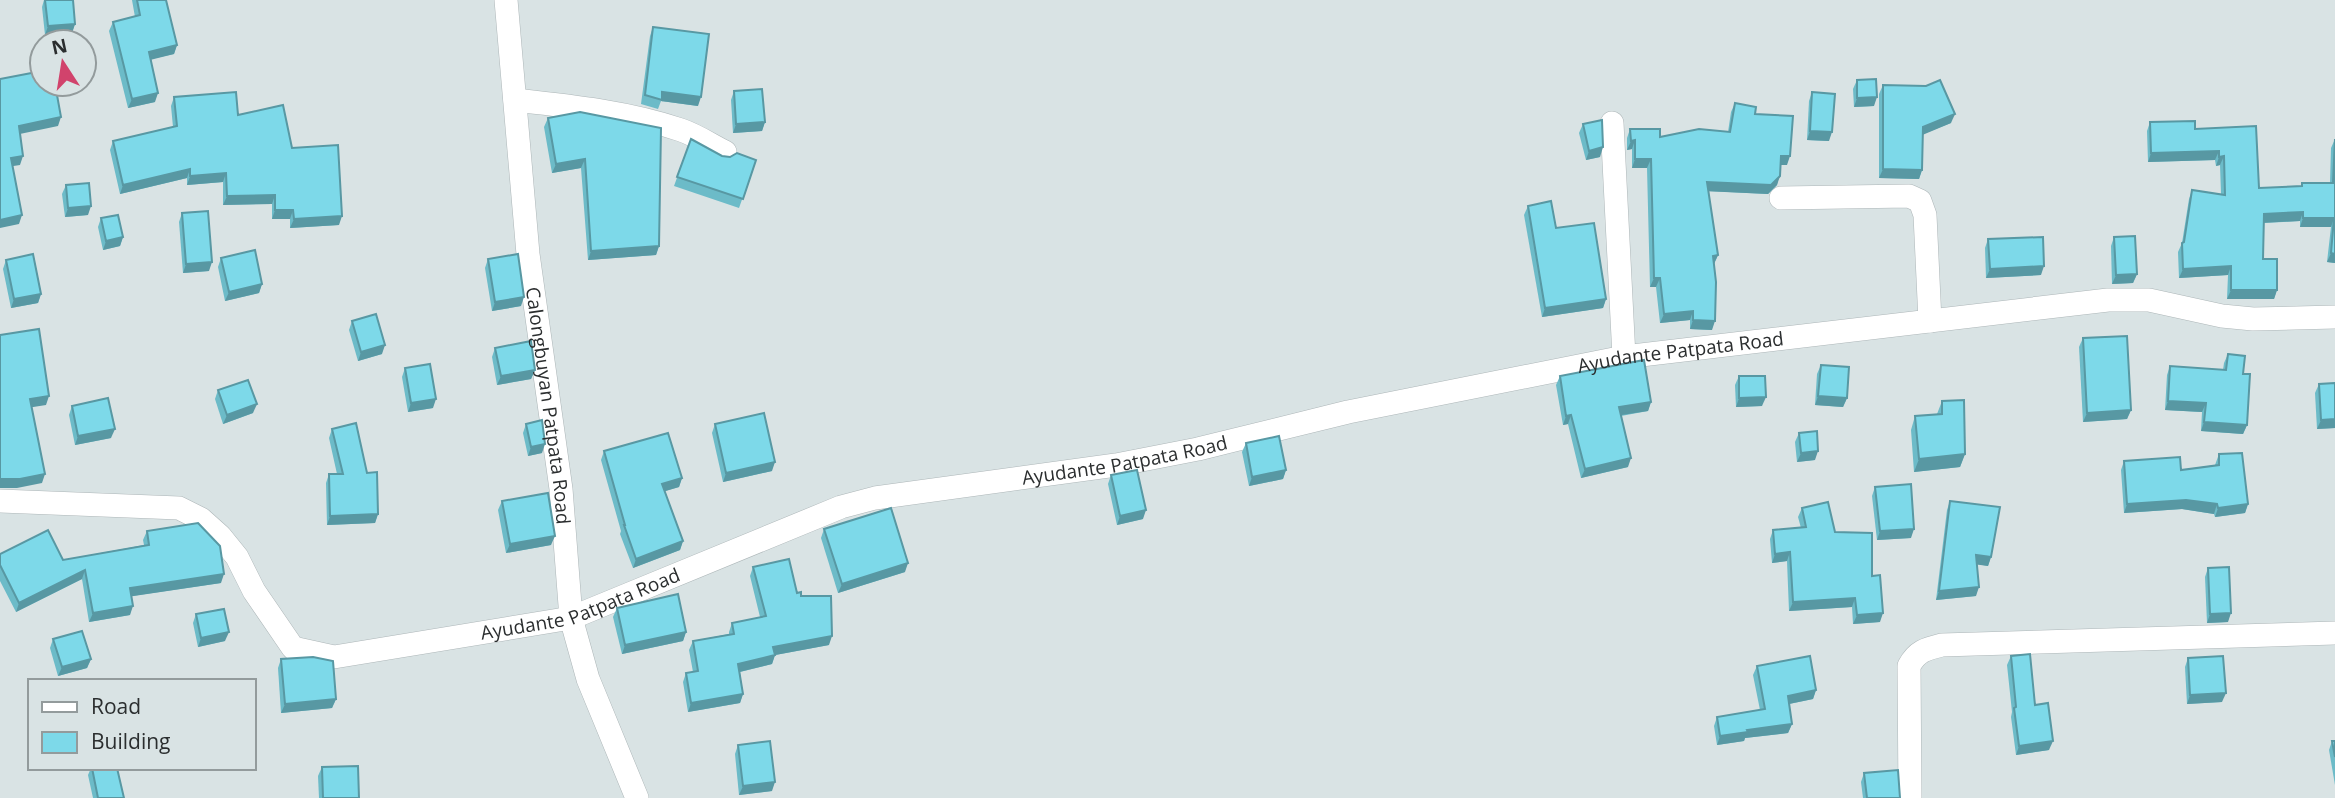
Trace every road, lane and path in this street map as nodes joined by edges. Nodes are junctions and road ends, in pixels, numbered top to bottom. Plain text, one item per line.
1 (506, 0) edge
2 (515, 100) junction
3 (1612, 123) dead end
4 (725, 152) dead end
5 (1781, 198) dead end
6 (2335, 317) edge
7 (1930, 321) junction
8 (1624, 357) junction
9 (0, 501) edge
10 (571, 618) junction
11 (2335, 633) edge
12 (637, 798) edge
13 (1910, 798) edge

1 - 2 street, Calongbuyan Patpata Road
2 - 4 street
2 - 10 street, Calongbuyan Patpata Road
3 - 8 street
5 - 7 street
6 - 7 street, Ayudante Patpata Road
7 - 8 street, Ayudante Patpata Road
8 - 10 street, Ayudante Patpata Road
9 - 10 street, Ayudante Patpata Road
10 - 12 street, Calongbuyan Patpata Road
11 - 13 street

